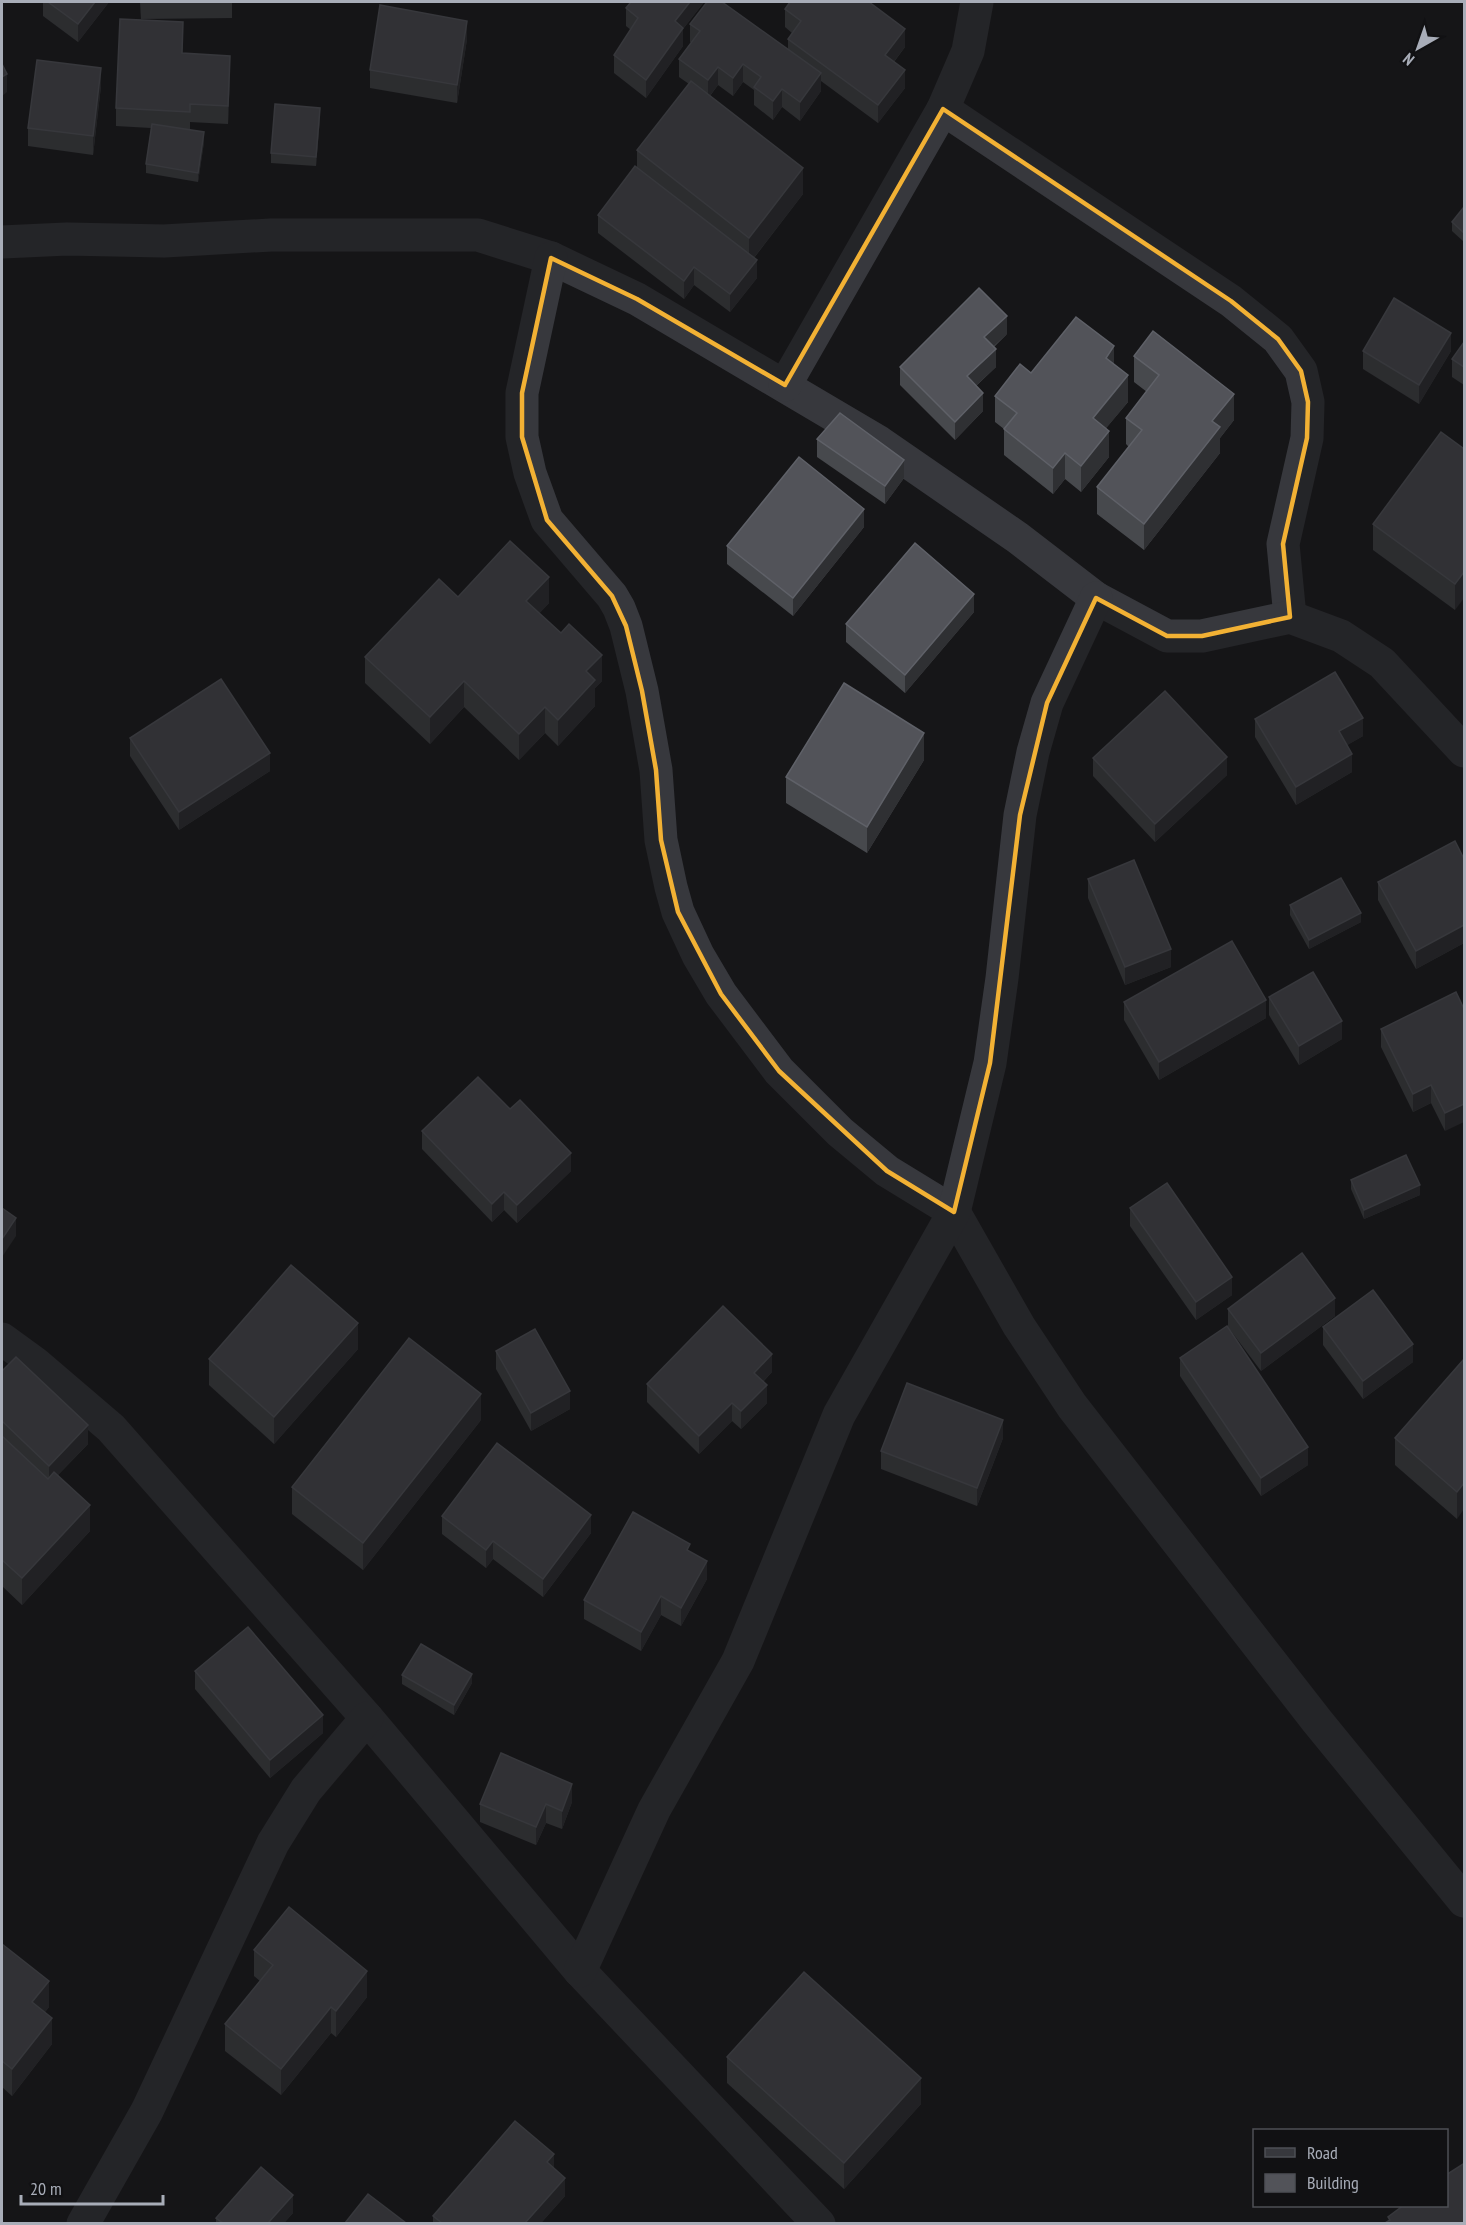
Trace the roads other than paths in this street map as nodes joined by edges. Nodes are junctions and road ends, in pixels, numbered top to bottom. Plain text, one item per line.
1 (977, 2) edge
2 (943, 109) junction
3 (2, 242) edge
4 (551, 258) junction
5 (785, 385) junction
6 (1096, 598) junction
7 (1290, 617) junction
8 (1464, 751) edge
9 (954, 1212) junction
10 (2, 1339) edge
11 (367, 1718) junction
12 (1464, 1901) edge
13 (580, 1971) junction
14 (96, 2218) edge
15 (819, 2223) edge

1 - 2 street
2 - 5 street
2 - 7 street
3 - 4 street
4 - 5 street
4 - 9 street
5 - 6 street
6 - 7 street
6 - 9 street
7 - 8 street
9 - 12 street
9 - 13 street
10 - 11 street
11 - 13 street
11 - 14 street
13 - 15 street

